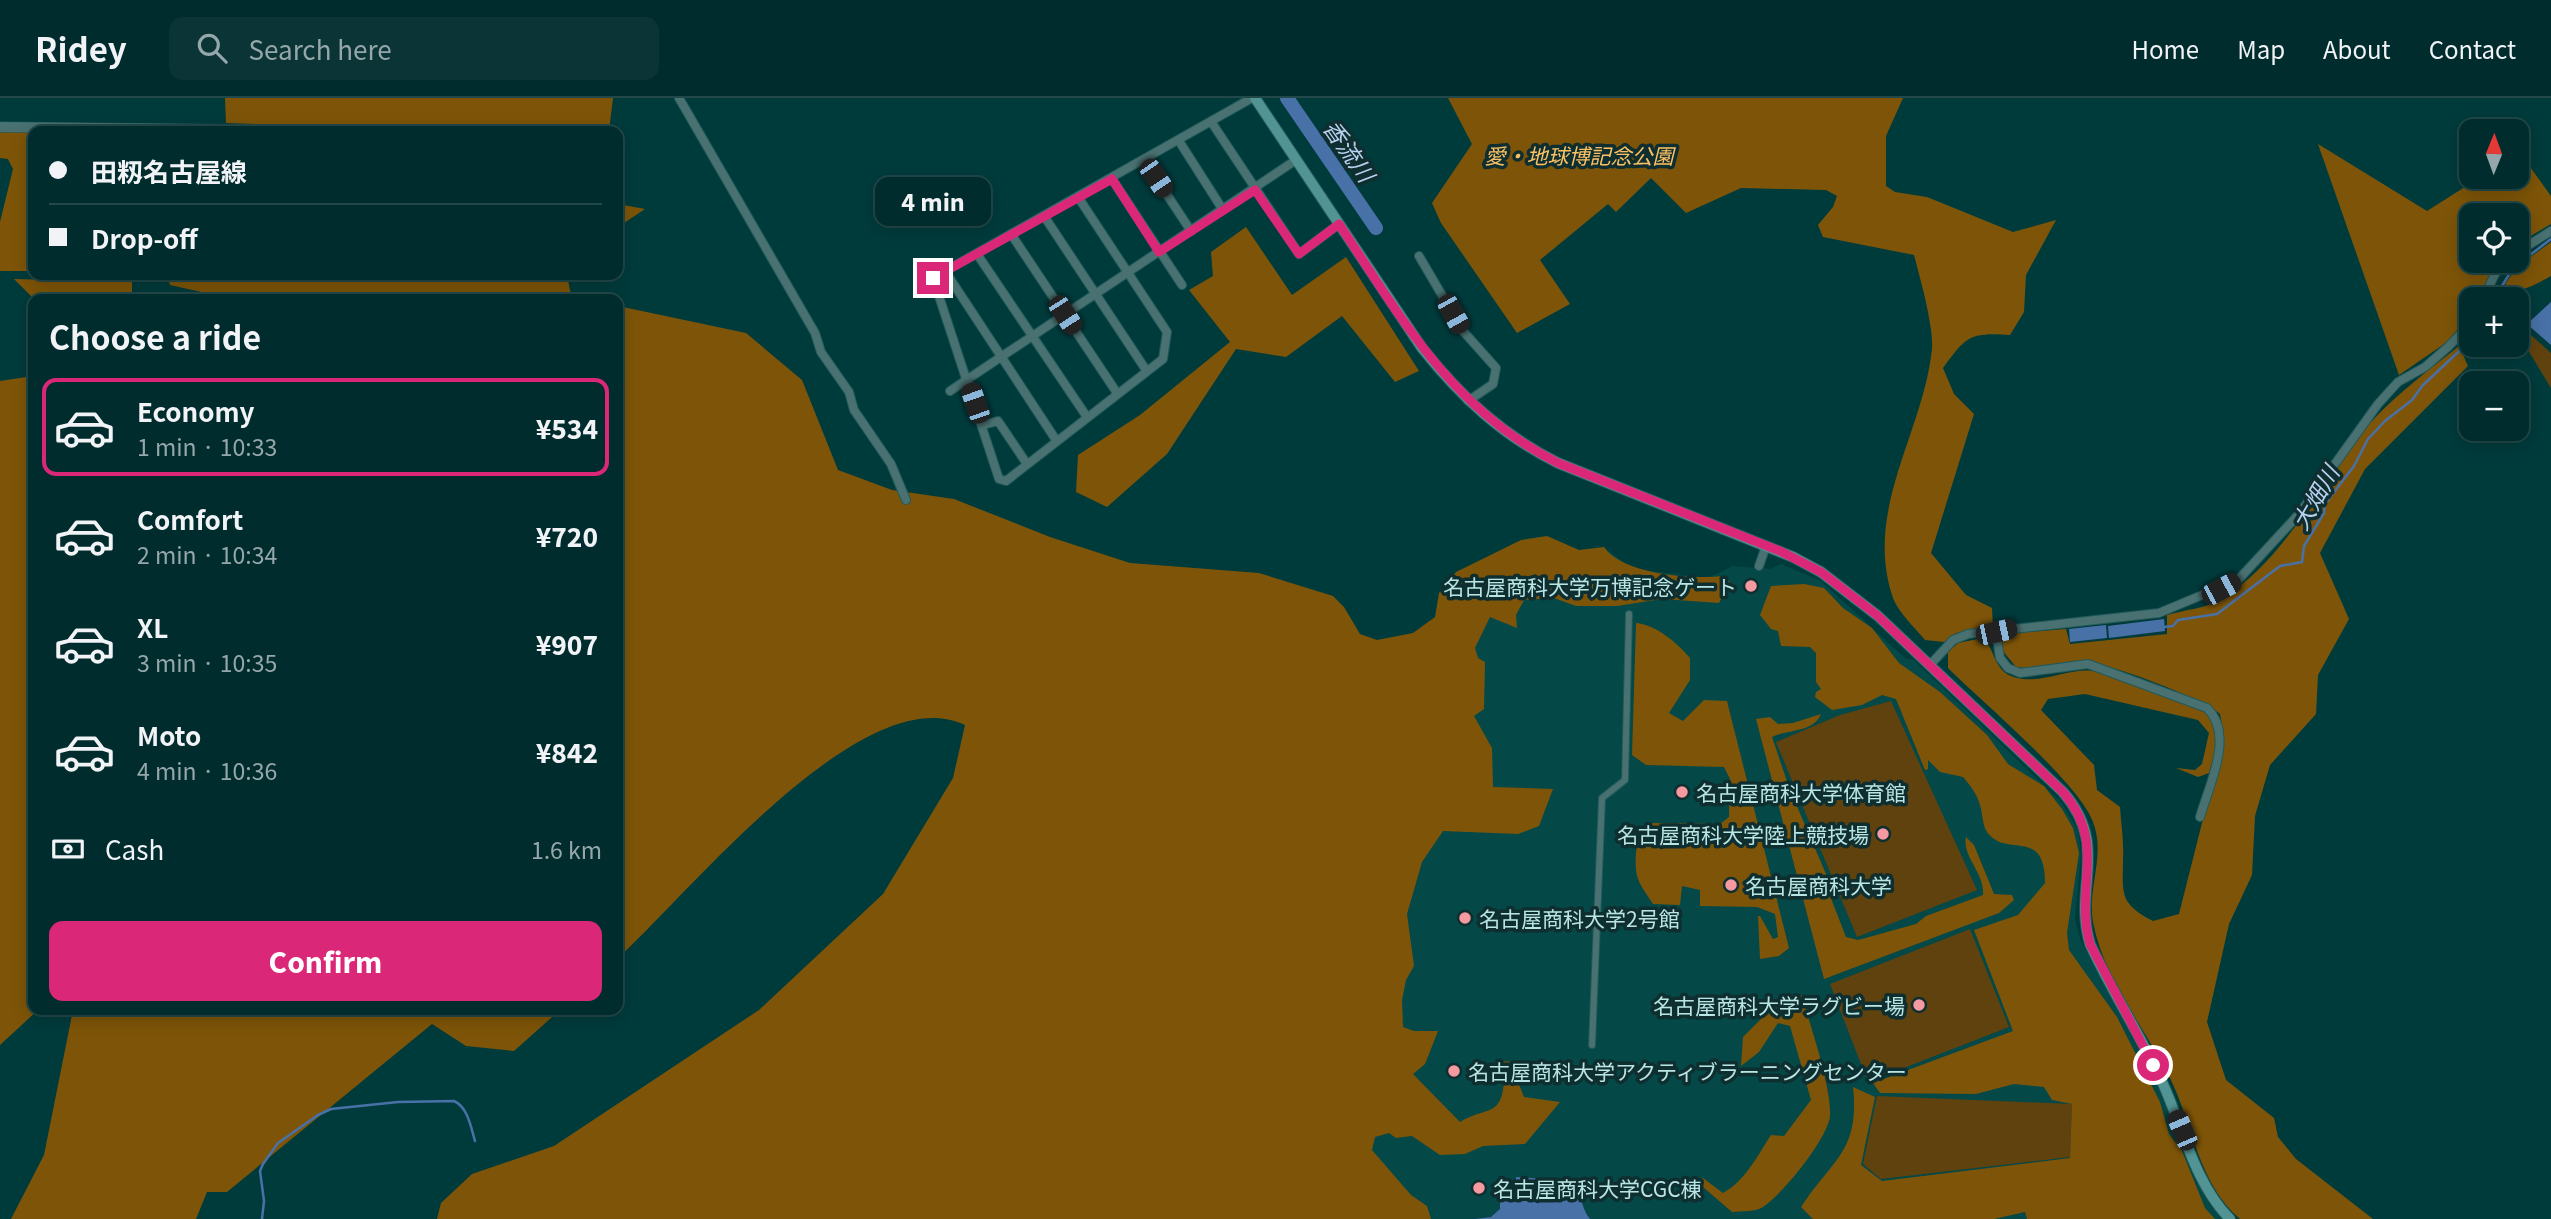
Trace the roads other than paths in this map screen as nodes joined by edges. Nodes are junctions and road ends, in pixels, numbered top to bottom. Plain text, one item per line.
1 (680, 98) edge
2 (1253, 98) edge
3 (1212, 123) junction
4 (0, 127) edge
5 (28, 127) edge
6 (1178, 141) junction
7 (1144, 160) junction
8 (1296, 160) junction
9 (1112, 179) junction
10 (1255, 190) junction
11 (1078, 197) junction
12 (1223, 209) junction
13 (1044, 216) junction
14 (1339, 224) junction
15 (1191, 231) junction
16 (2551, 231) edge
17 (1011, 234) junction
18 (2529, 245) edge
19 (1159, 252) junction
20 (977, 254) junction
21 (1419, 256) dead end
22 (945, 271) junction
23 (1128, 273) junction
24 (1182, 285) dead end
25 (1096, 294) junction
26 (1065, 315) junction
27 (1033, 336) junction
28 (2459, 336) edge
29 (1002, 358) junction
30 (1146, 370) junction
31 (968, 381) junction
32 (950, 391) dead end
33 (1117, 393) junction
34 (1468, 401) junction
35 (1087, 416) junction
36 (983, 425) junction
37 (1056, 440) junction
38 (1027, 464) junction
39 (906, 500) dead end
40 (1766, 546) junction
41 (1759, 566) dead end
42 (1629, 614) dead end
43 (1996, 632) junction
44 (1930, 665) junction
45 (2200, 817) dead end
46 (1592, 1045) dead end
47 (2230, 1219) edge

1 - 39 street
2 - 3 street
2 - 8 main road
3 - 6 street
3 - 10 street
4 - 5 street
6 - 7 street
6 - 12 street
7 - 9 street
7 - 15 street
8 - 10 street
8 - 14 main road
9 - 11 street
9 - 19 street
10 - 12 street
10 - 14 street
11 - 13 street
11 - 23 street
12 - 15 street
13 - 17 street
13 - 25 street
14 - 34 main road
15 - 19 street
16 - 18 street
17 - 20 street
17 - 26 street
19 - 23 street
19 - 24 street
20 - 22 street
20 - 27 street
21 - 34 street
22 - 29 street
22 - 31 street
23 - 25 street
23 - 30 street
25 - 26 street
25 - 30 street
26 - 27 street
26 - 33 street
27 - 29 street
27 - 35 street
28 - 43 street
29 - 31 street
29 - 37 street
30 - 33 street
31 - 32 street
31 - 36 street
33 - 35 street
34 - 40 main road
35 - 37 street
36 - 38 street
36 - 38 street
37 - 38 street
40 - 41 street
40 - 44 main road
42 - 46 street
43 - 44 street
43 - 45 street
44 - 47 main road

